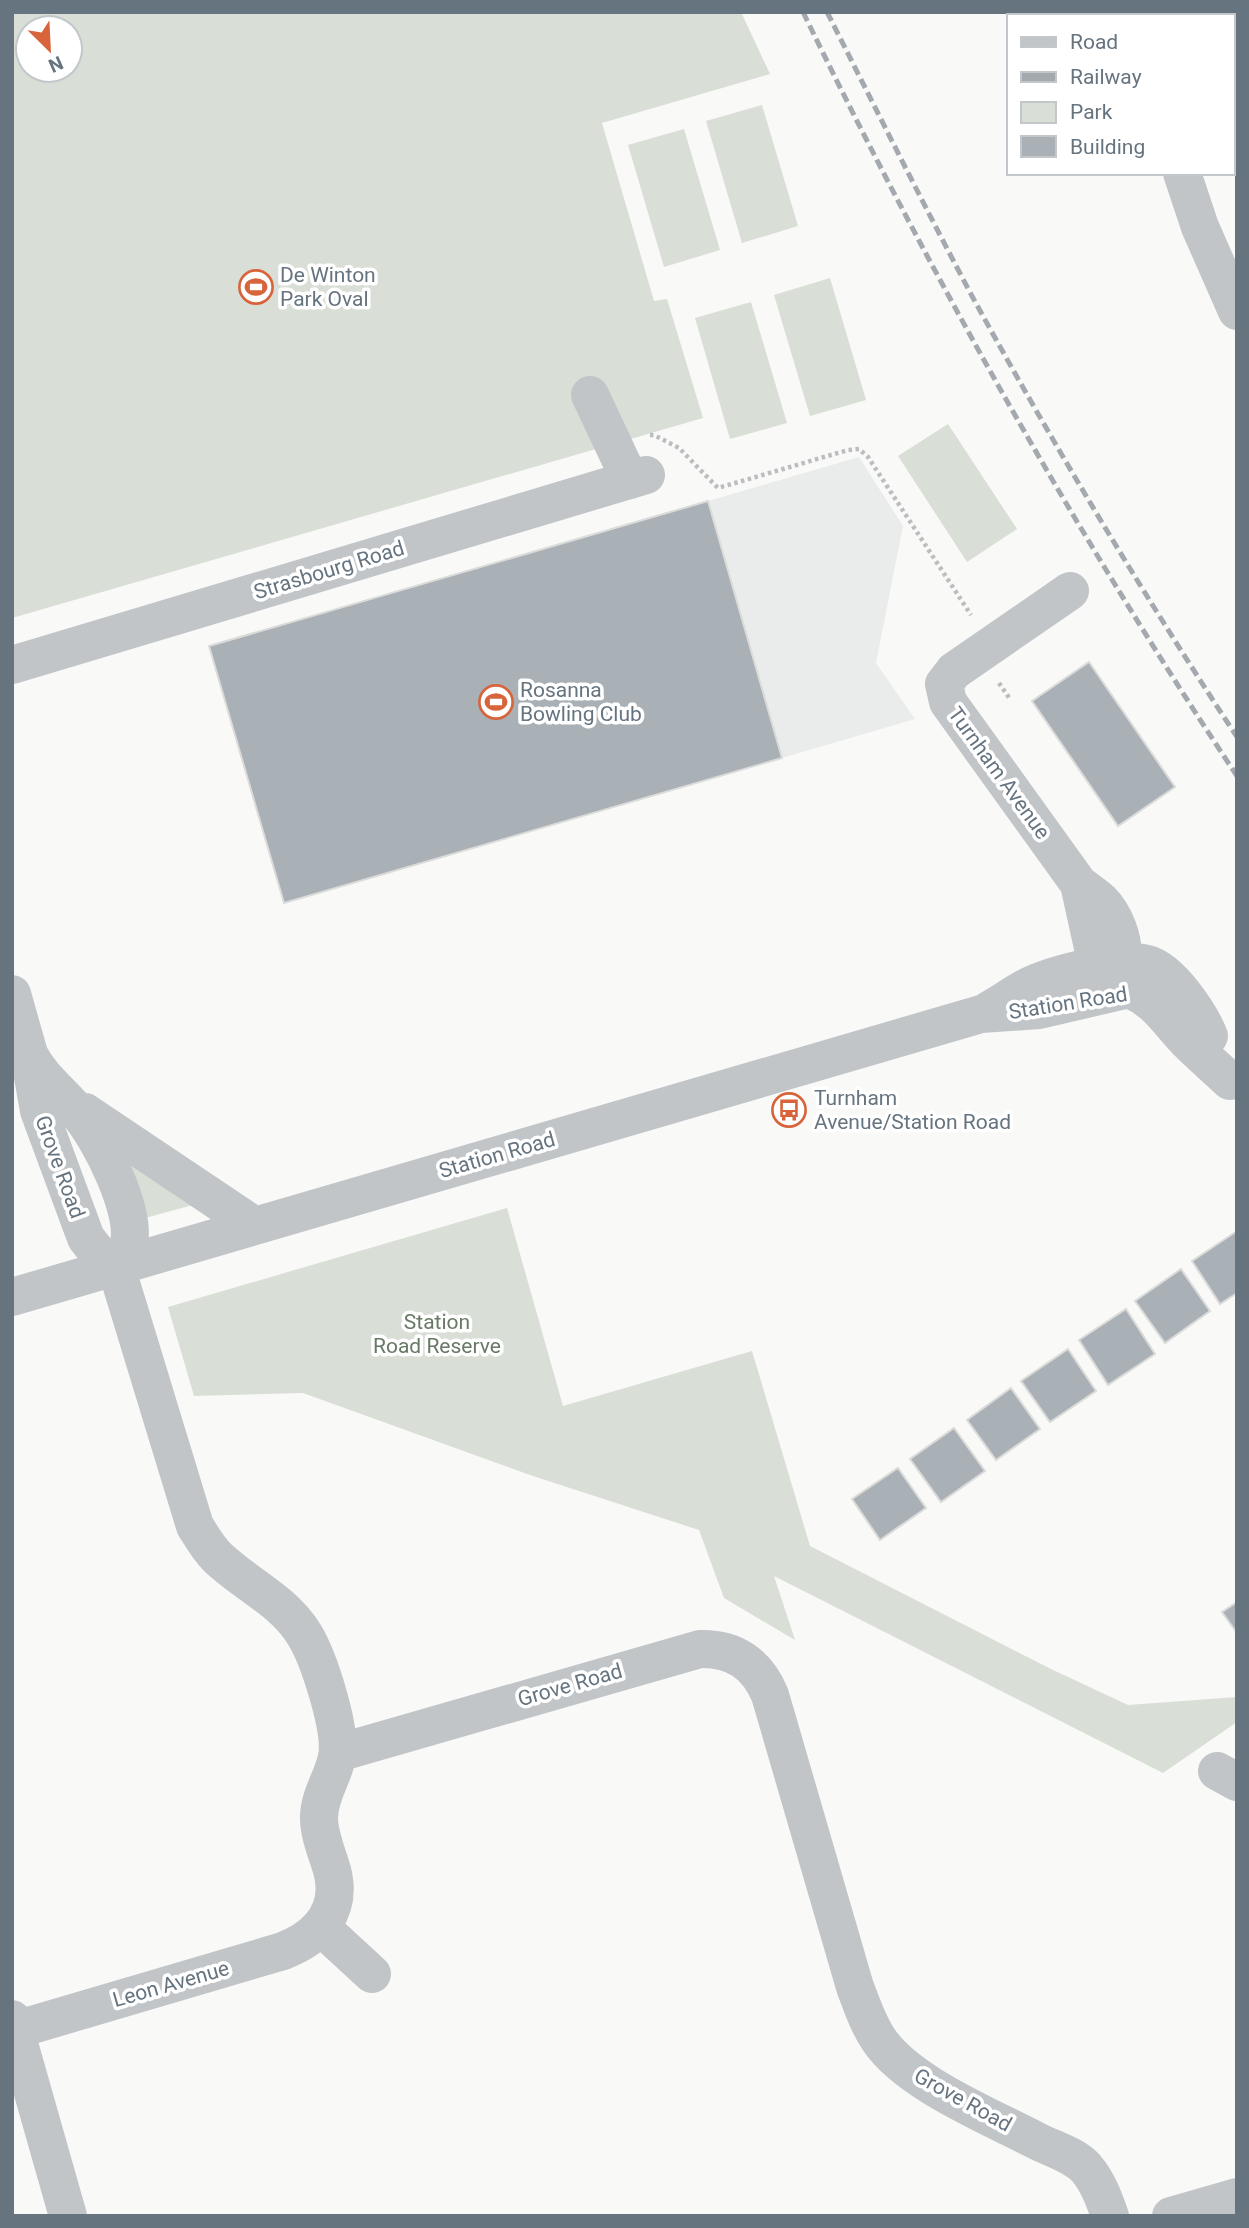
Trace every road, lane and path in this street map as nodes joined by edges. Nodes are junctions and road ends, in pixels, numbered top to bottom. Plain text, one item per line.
1 (1183, 175) edge
2 (1237, 312) edge
3 (590, 395) dead end
4 (611, 440) junction
5 (1070, 591) dead end
6 (966, 607) dead end
7 (12, 665) edge
8 (1127, 978) junction
9 (12, 994) edge
10 (29, 1054) junction
11 (1233, 1086) edge
12 (68, 1101) junction
13 (255, 1226) junction
14 (116, 1267) junction
15 (12, 1297) edge
16 (338, 1753) junction
17 (321, 1927) junction
18 (372, 1975) dead end
19 (14, 2024) edge
20 (1050, 2148) junction
21 (1237, 2197) edge
22 (68, 2216) edge
23 (1081, 2216) edge
24 (1110, 2216) edge
25 (1171, 2216) edge

1 - 2 street
3 - 4 street
4 - 6 path
4 - 7 street, Strasbourg Road
5 - 8 street, Turnham Avenue
8 - 11 street
8 - 13 street, Station Road
9 - 10 street, Grove Road
10 - 12 street, Grove Road
10 - 14 street, Grove Road
12 - 13 street
12 - 14 street, Grove Road
13 - 14 street, Station Road
14 - 15 street, Station Road
14 - 16 street, Grove Road
16 - 17 street
16 - 20 street, Grove Road
17 - 18 street
17 - 19 street, Leon Avenue
19 - 22 street
20 - 23 street, Grove Road
20 - 24 street, Grove Road
21 - 25 street

